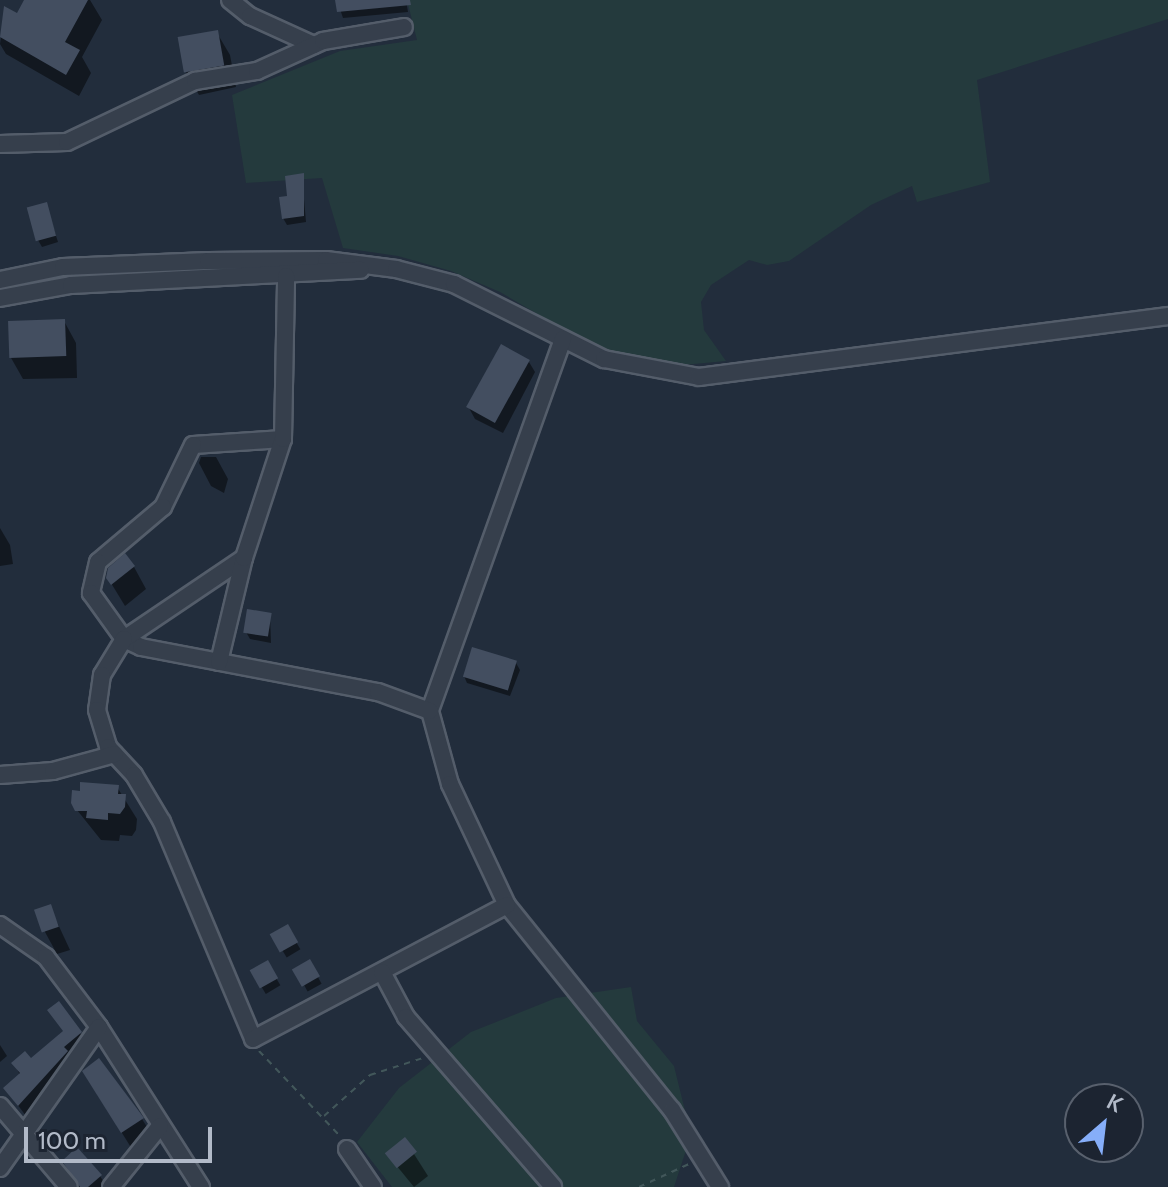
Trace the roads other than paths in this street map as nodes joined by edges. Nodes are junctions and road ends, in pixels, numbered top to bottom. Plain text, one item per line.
1 (230, 0) edge
2 (404, 27) dead end
3 (314, 45) junction
4 (0, 144) edge
5 (378, 268) junction
6 (286, 276) junction
7 (0, 280) edge
8 (0, 298) edge
9 (1168, 316) edge
10 (563, 339) junction
11 (283, 439) junction
12 (244, 558) junction
13 (124, 639) junction
14 (219, 662) junction
15 (430, 711) junction
16 (115, 754) junction
17 (0, 775) edge
18 (507, 905) junction
19 (0, 925) edge
20 (382, 972) junction
21 (99, 1027) junction
22 (0, 1106) edge
23 (160, 1126) junction
24 (23, 1132) junction
25 (347, 1149) road end
26 (0, 1168) edge
27 (69, 1187) edge
28 (111, 1187) edge
29 (201, 1187) edge
30 (373, 1187) edge
31 (553, 1187) edge
32 (720, 1187) edge

1 - 3 street
2 - 3 street
3 - 4 street
5 - 6 street
5 - 7 street
5 - 10 street
6 - 8 street
6 - 11 street
9 - 10 street
10 - 15 street
11 - 12 street
11 - 13 street
12 - 13 street
12 - 14 street
13 - 14 street
13 - 16 street
14 - 15 street
15 - 18 street
16 - 17 street
16 - 20 street
18 - 20 street
18 - 32 street
19 - 21 street
20 - 31 street
21 - 23 street
21 - 24 street
22 - 24 street
23 - 28 street
23 - 29 street
24 - 26 street
24 - 27 street
25 - 30 street

